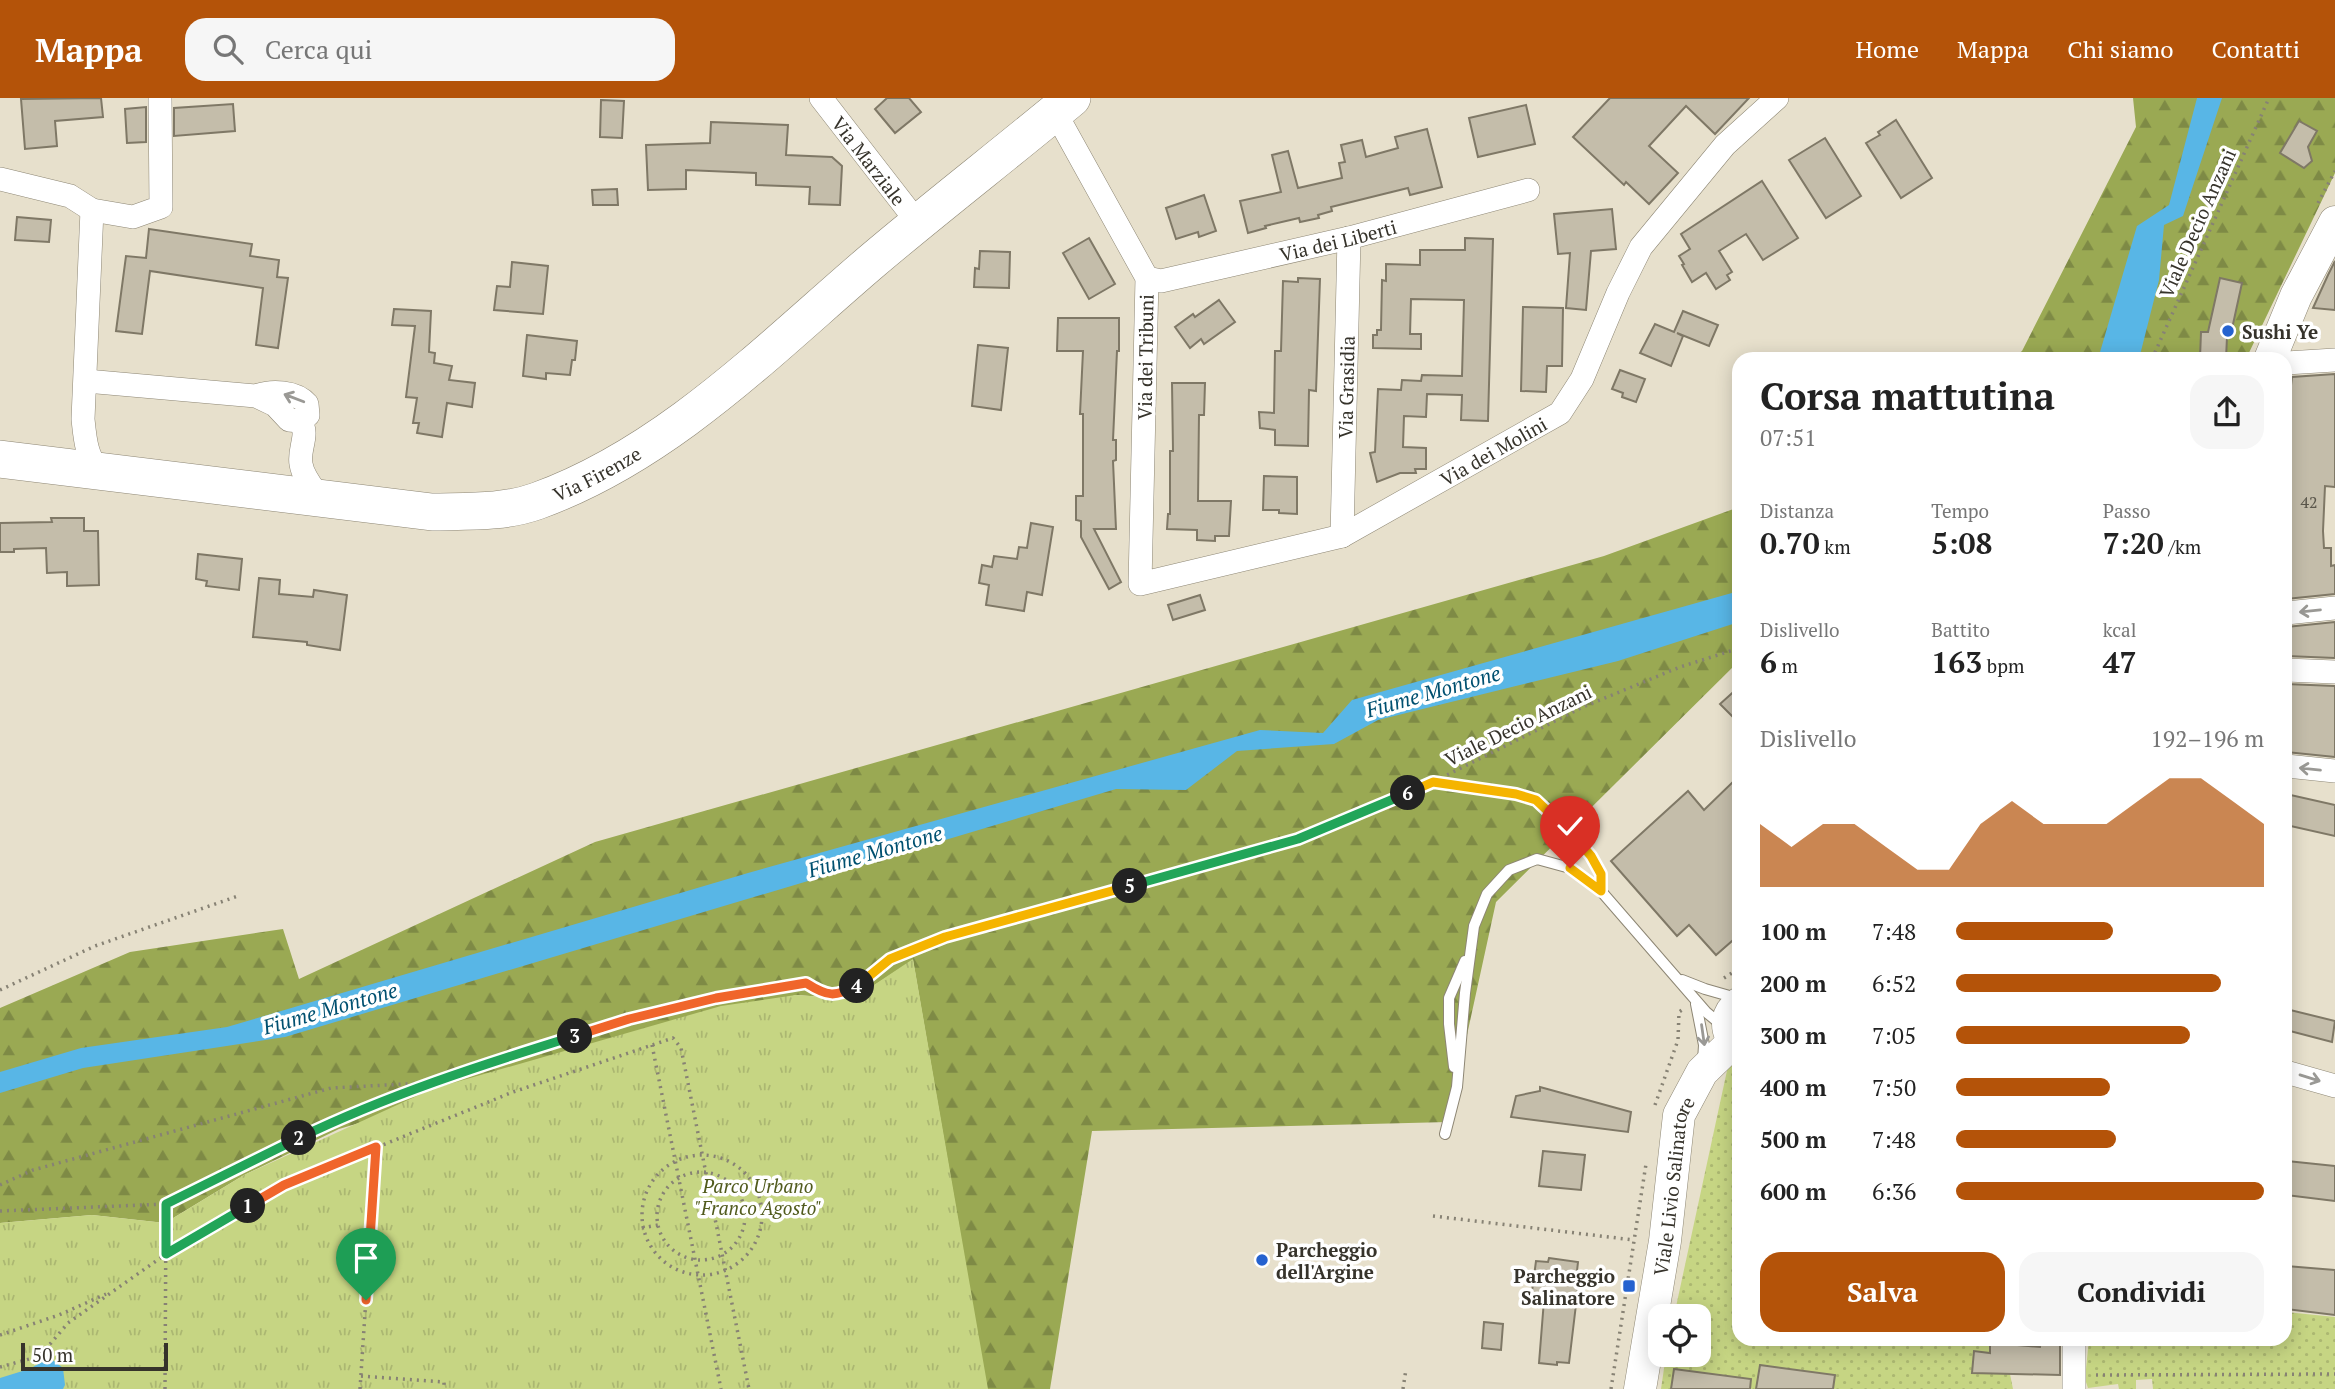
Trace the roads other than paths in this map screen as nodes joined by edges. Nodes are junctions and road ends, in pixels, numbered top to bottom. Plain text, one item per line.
1 (160, 98) edge
2 (821, 98) edge
3 (1777, 98) edge
4 (1064, 105) edge
5 (0, 180) edge
6 (1528, 190) dead end
7 (92, 210) junction
8 (2335, 222) edge
9 (918, 223) junction
10 (1349, 238) junction
11 (1147, 278) junction
12 (2273, 352) edge
13 (2335, 360) edge
14 (2292, 363) edge
15 (86, 381) junction
16 (83, 419) junction
17 (0, 458) edge
18 (50, 465) junction
19 (99, 471) junction
20 (320, 498) junction
21 (1342, 536) junction
22 (1140, 584) joint
23 (2335, 608) edge
24 (2292, 612) edge
25 (2292, 670) edge
26 (2335, 672) edge
27 (2292, 767) edge
28 (2335, 771) edge
29 (1676, 977) junction
30 (1695, 998) junction
31 (1732, 1019) edge
32 (1732, 1022) edge
33 (1732, 1029) edge
34 (1702, 1072) junction
35 (2292, 1074) edge
36 (2335, 1086) edge
37 (1445, 1134) dead end
38 (2074, 1346) edge
39 (2076, 1384) edge
40 (1640, 1389) edge

1 - 7 street
2 - 9 street, Via Marziale
3 - 21 street, Via dei Molini
4 - 9 main road, Via Firenze
4 - 11 street, Via dei Tribuni
5 - 7 street
6 - 10 street, Via dei Liberti
7 - 15 street
8 - 12 main road
9 - 20 main road, Via Firenze
10 - 11 street, Via dei Liberti
10 - 21 street, Via Grasidia
11 - 22 street, Via dei Tribuni
13 - 14 street
15 - 16 street
15 - 20 street
16 - 18 street
16 - 19 street
17 - 18 main road, Via Firenze
18 - 19 main road, Via Firenze
19 - 20 main road, Via Firenze
21 - 22 street, Via dei Molini
23 -> 24 street
25 - 26 street
28 -> 27 street
29 - 30 lane
29 - 31 lane
29 - 37 lane
30 - 32 lane
30 -> 34 lane
33 - 34 main road, Viale Livio Salinatore
34 - 40 main road, Viale Livio Salinatore
35 -> 36 street
38 - 39 street

